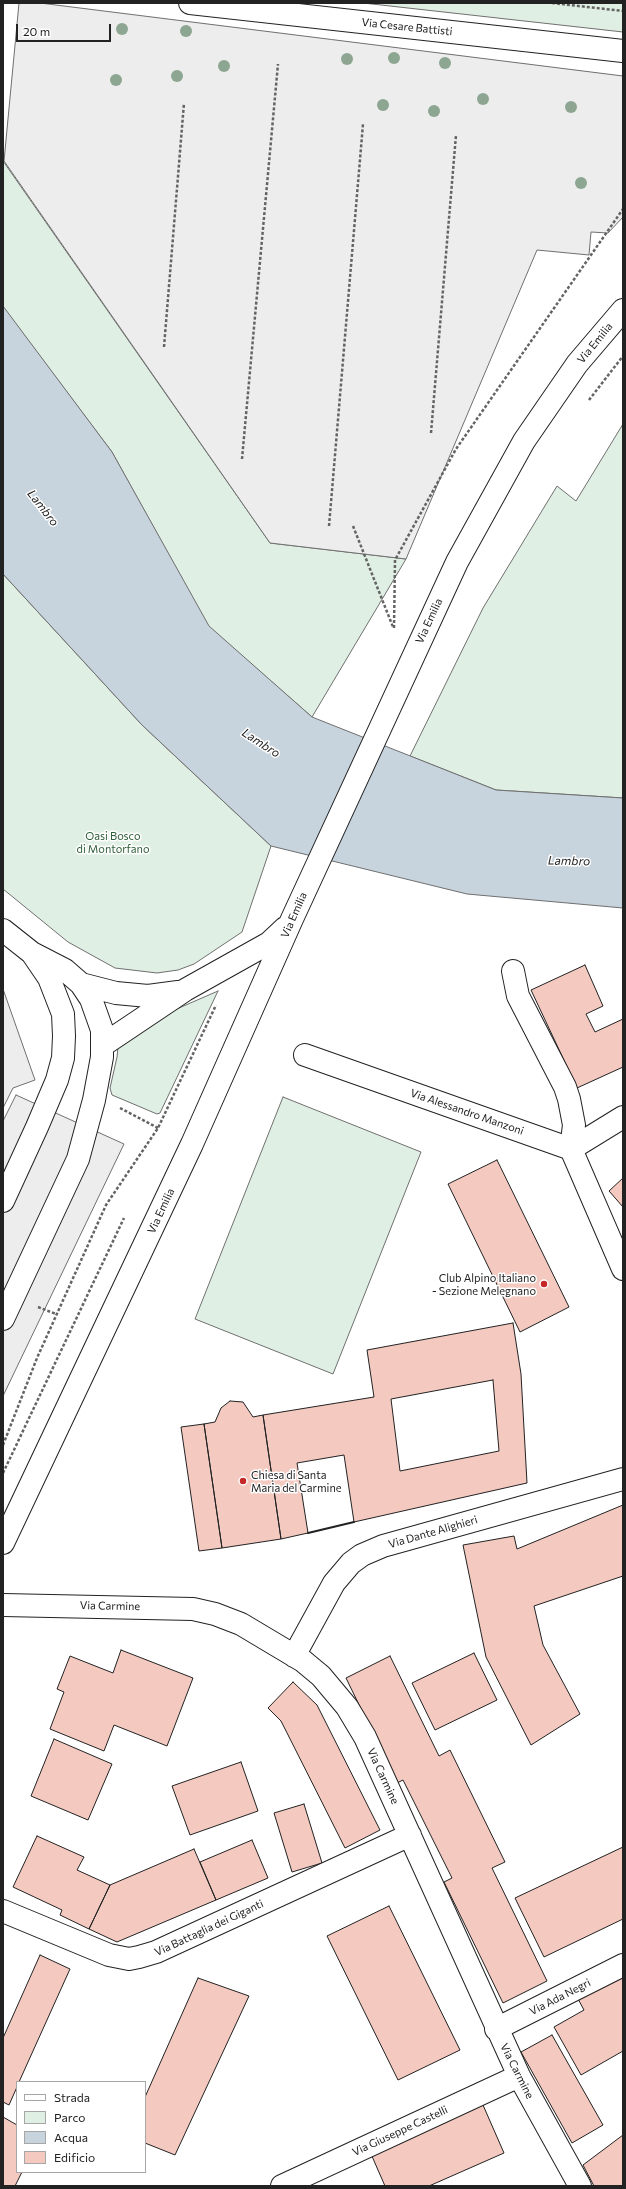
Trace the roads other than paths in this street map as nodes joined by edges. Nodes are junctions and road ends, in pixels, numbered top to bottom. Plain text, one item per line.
1 (190, 3) edge
2 (623, 51) edge
3 (623, 310) edge
4 (292, 919) junction
5 (3, 930) edge
6 (32, 953) junction
7 (513, 971) dead end
8 (81, 984) junction
9 (185, 990) junction
10 (103, 1045) junction
11 (305, 1055) dead end
12 (623, 1117) edge
13 (571, 1149) junction
14 (3, 1201) edge
15 (623, 1269) edge
16 (3, 1319) edge
17 (623, 1479) edge
18 (3, 1543) edge
19 (3, 1605) edge
20 (294, 1656) junction
21 (410, 1835) junction
22 (3, 1911) edge
23 (623, 1965) edge
24 (496, 2029) junction
25 (519, 2076) junction
26 (282, 2186) edge
27 (580, 2186) edge

1 - 2 street, Via Cesare Battisti
3 - 4 street, Via Emilia
4 - 9 street
4 - 18 street, Via Emilia
5 - 6 street
6 - 8 street
6 - 14 street
7 - 13 street
8 - 9 street
8 - 10 street
9 - 10 street
10 - 16 street
11 - 13 street, Via Alessandro Manzoni
12 - 13 street
13 - 15 street
17 - 20 street, Via Dante Alighieri
19 - 20 street, Via Carmine
20 - 21 street, Via Carmine
21 - 22 street, Via Battaglia dei Giganti
21 - 24 street, Via Carmine
23 - 24 street, Via Ada Negri
24 - 25 street, Via Carmine
25 - 26 street, Via Giuseppe Castelli
25 - 27 street, Via Carmine

